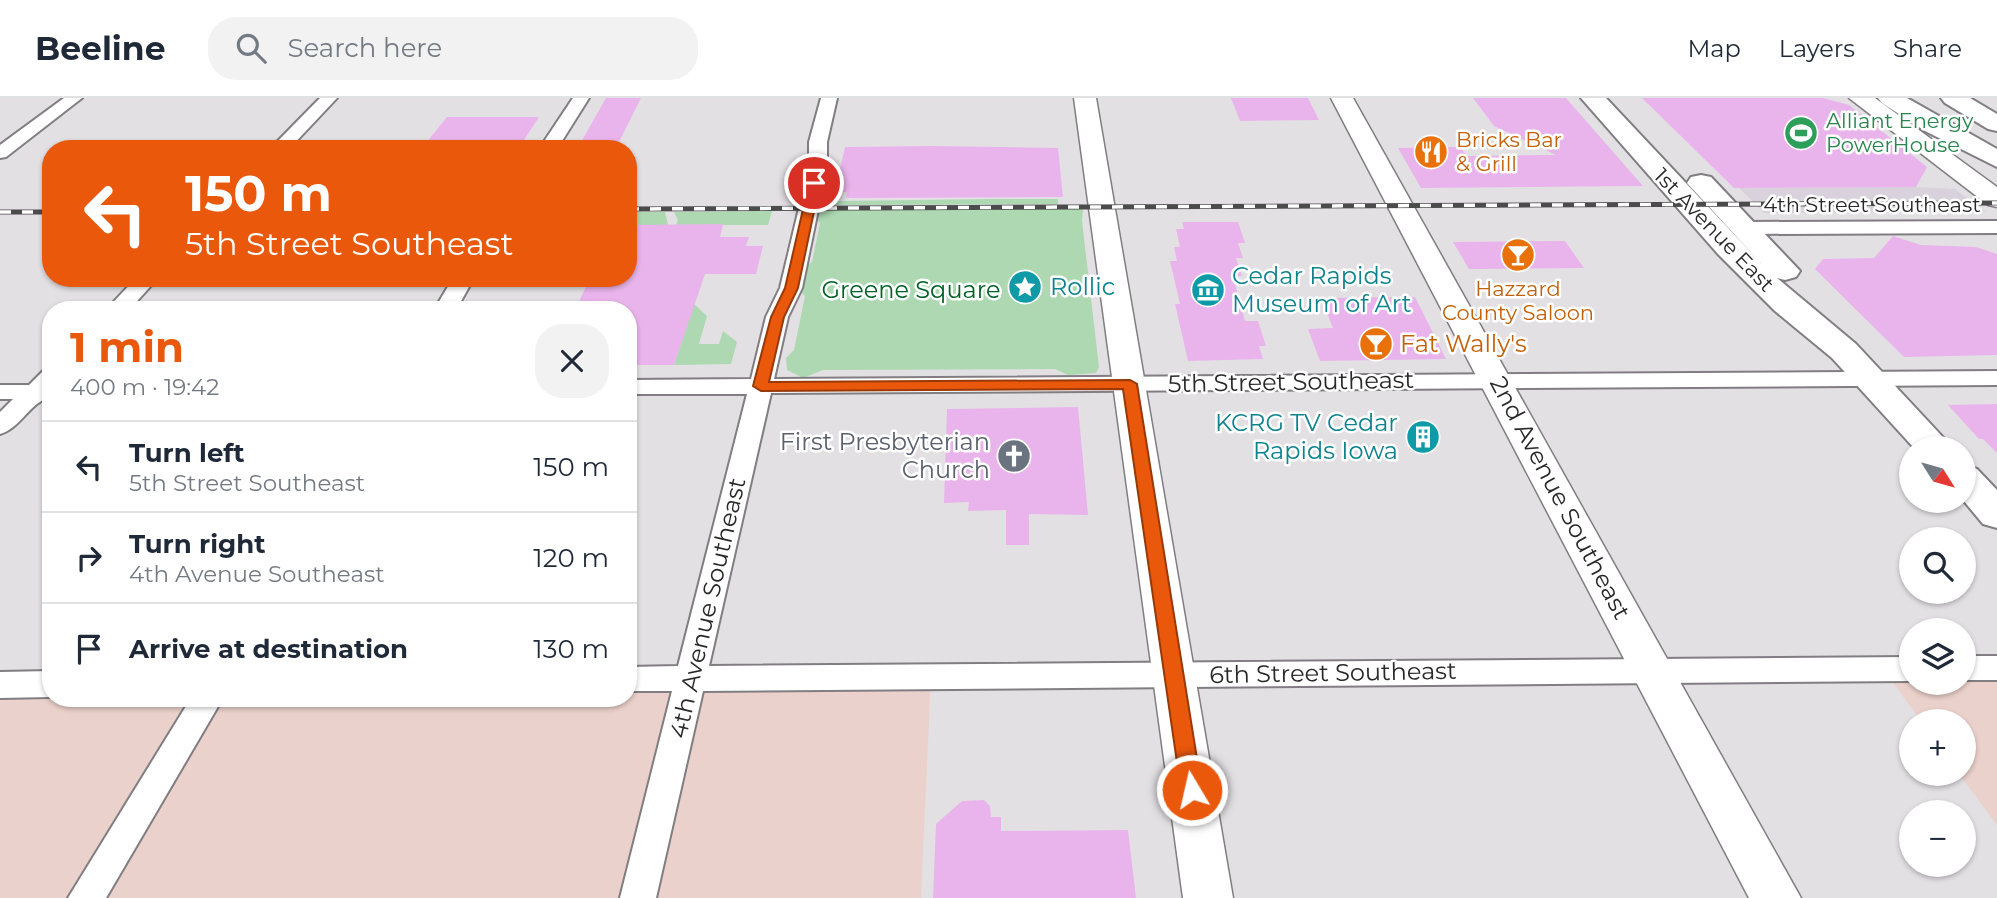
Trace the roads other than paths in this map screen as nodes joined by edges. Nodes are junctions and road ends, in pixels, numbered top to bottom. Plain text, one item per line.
1 (74, 98) edge
2 (330, 98) edge
3 (581, 98) edge
4 (829, 98) edge
5 (1085, 98) edge
6 (1342, 98) edge
7 (1592, 98) edge
8 (1617, 98) edge
9 (1860, 98) edge
10 (1877, 98) edge
11 (1890, 98) edge
12 (1909, 98) edge
13 (1953, 98) edge
14 (1982, 98) edge
15 (1997, 108) edge
16 (1997, 124) edge
17 (287, 140) edge
18 (554, 140) edge
19 (0, 153) edge
20 (1997, 157) edge
21 (1943, 158) junction
22 (1997, 199) edge
23 (1747, 228) junction
24 (1997, 228) edge
25 (139, 287) edge
26 (126, 301) edge
27 (1844, 351) junction
28 (1997, 378) edge
29 (1871, 379) junction
30 (1496, 380) junction
31 (1130, 384) junction
32 (42, 386) edge
33 (761, 386) junction
34 (637, 387) edge
35 (42, 389) edge
36 (0, 392) edge
37 (0, 426) edge
38 (1924, 436) edge
39 (1976, 491) edge
40 (1997, 514) edge
41 (1899, 668) edge
42 (1976, 668) edge
43 (1997, 668) edge
44 (1653, 670) junction
45 (1174, 674) junction
46 (691, 678) junction
47 (637, 679) edge
48 (42, 684) edge
49 (0, 685) edge
50 (203, 707) edge
51 (86, 898) edge
52 (638, 898) edge
53 (1208, 898) edge
54 (1776, 898) edge

1 - 19 street
2 - 17 street
3 - 18 street
4 - 33 street, 4th Avenue Southeast
5 - 31 main road
6 - 30 main road, 2nd Avenue Southeast
7 - 27 main road, 1st Avenue East
8 - 23 main road, 1st Avenue East
9 - 21 main road
10 - 21 main road
11 - 20 main road
12 - 20 main road
13 - 16 main road
14 - 15 main road
21 - 22 main road
23 - 24 street, 4th Street Southeast
23 - 27 main road, 1st Avenue East
25 - 26 street
27 - 29 main road, 1st Avenue East
28 - 29 street, 5th Street Southeast
29 - 30 street, 5th Street Southeast
29 - 38 main road, 1st Avenue East
30 - 31 street, 5th Street Southeast
30 - 44 main road, 2nd Avenue Southeast
31 - 33 street, 5th Street Southeast
31 - 45 main road
32 - 36 street
33 - 34 street, 5th Street Southeast
33 - 46 street, 4th Avenue Southeast
35 - 37 street
39 - 40 main road
41 - 44 street, 6th Street Southeast
42 - 43 street
44 - 45 street, 6th Street Southeast
44 - 54 main road, 2nd Avenue Southeast
45 - 46 street, 6th Street Southeast
45 - 53 main road
46 - 47 street, 6th Street Southeast
46 - 52 street, 4th Avenue Southeast
48 - 49 street
50 - 51 street

